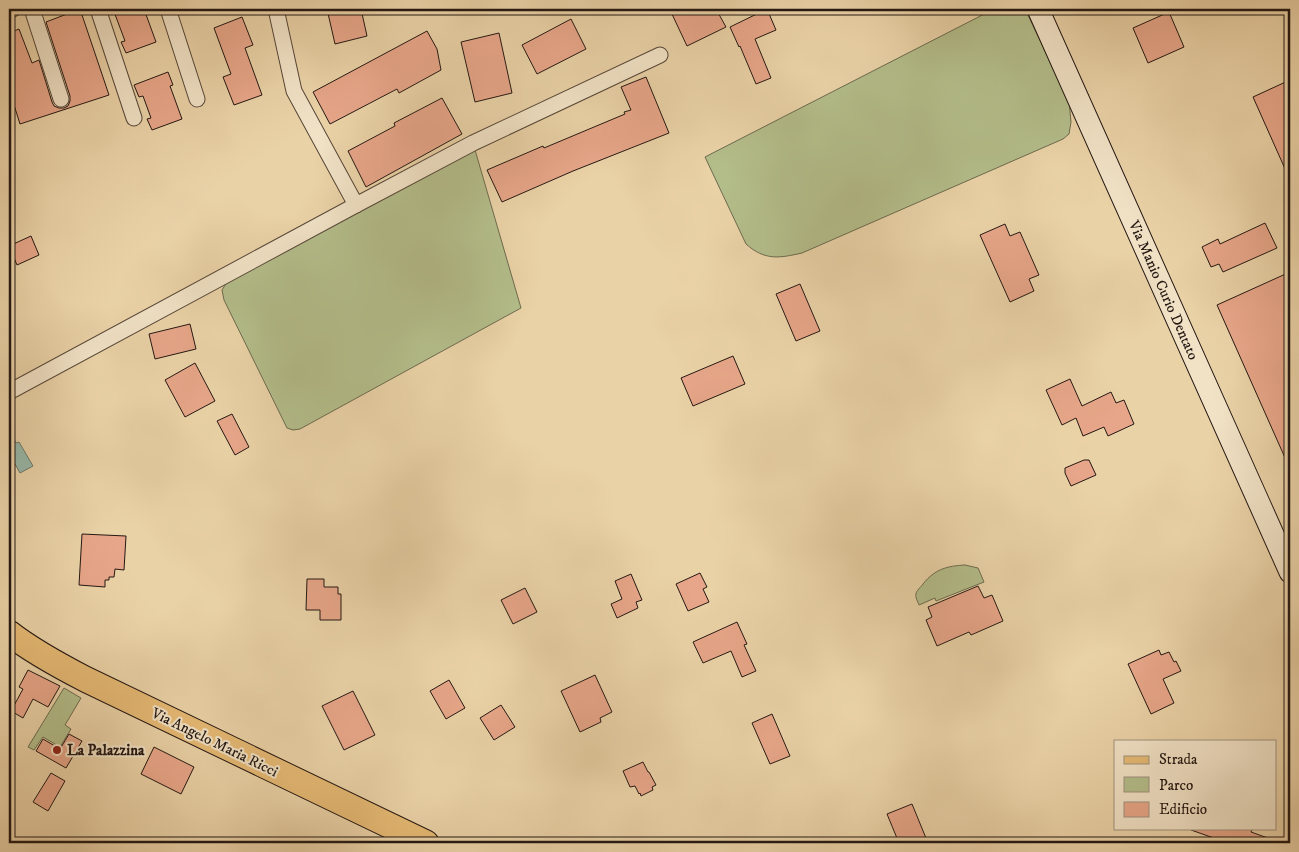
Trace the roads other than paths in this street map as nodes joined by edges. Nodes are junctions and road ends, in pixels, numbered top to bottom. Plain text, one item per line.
1 (13, 9) edge
2 (32, 9) edge
3 (98, 9) edge
4 (168, 9) edge
5 (276, 9) edge
6 (1038, 9) edge
7 (9, 10) edge
8 (660, 56) dead end
9 (61, 99) dead end
10 (196, 99) dead end
11 (134, 118) dead end
12 (356, 204) junction
13 (9, 392) edge
14 (1290, 572) edge
15 (9, 633) edge
16 (426, 843) edge

1 - 7 street
2 - 9 street
3 - 11 street
4 - 10 street
5 - 12 street
6 - 14 main road, Via Manio Curio Dentato
8 - 12 street
12 - 13 street
15 - 16 main road, Via Angelo Maria Ricci

